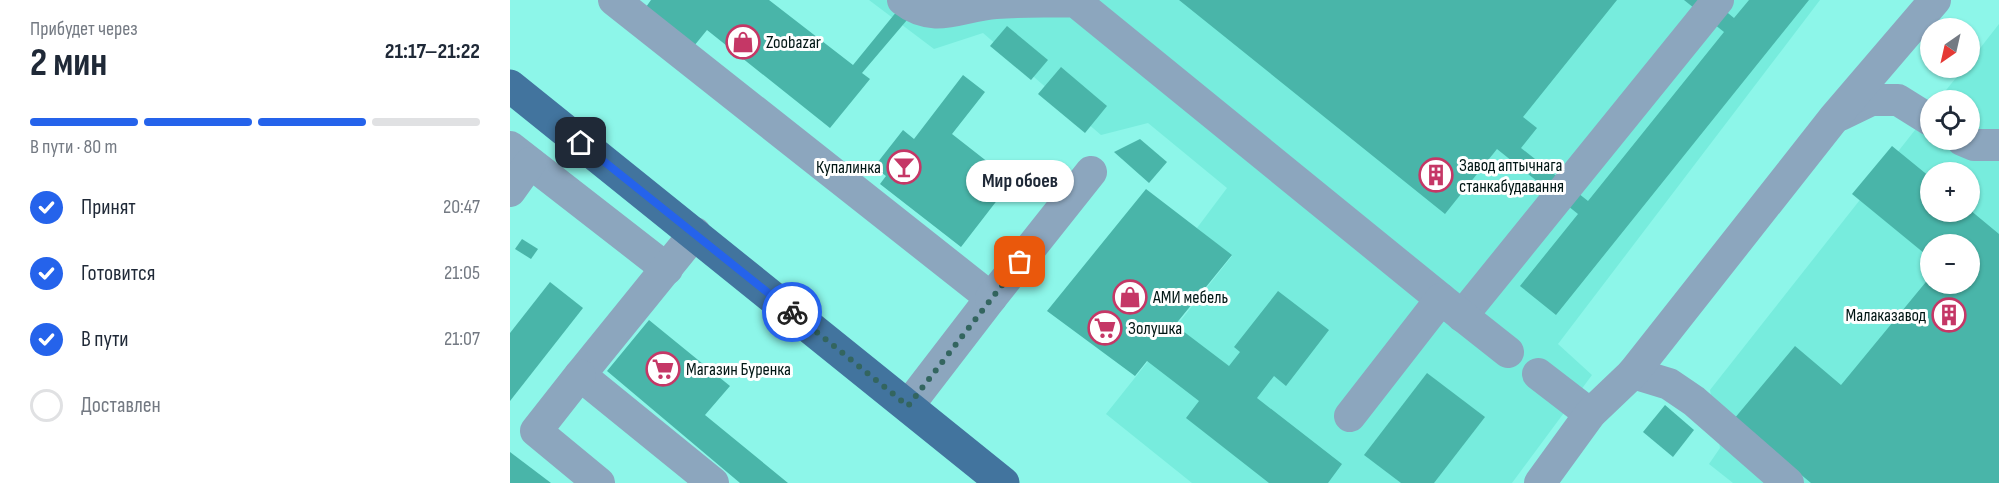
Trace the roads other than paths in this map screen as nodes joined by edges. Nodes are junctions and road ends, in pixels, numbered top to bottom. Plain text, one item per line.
1 (614, 0) edge
2 (903, 0) edge
3 (1718, 0) edge
4 (1930, 2) edge
5 (510, 86) edge
6 (1920, 114) edge
7 (1834, 118) junction
8 (1980, 145) edge
9 (1999, 145) edge
10 (520, 155) edge
11 (1091, 172) dead end
12 (510, 191) edge
13 (695, 234) junction
14 (667, 269) junction
15 (991, 298) junction
16 (1452, 307) junction
17 (1508, 352) dead end
18 (1633, 373) junction
19 (1538, 374) dead end
20 (580, 375) junction
21 (908, 406) junction
22 (1590, 414) junction
23 (1350, 416) dead end
24 (599, 483) edge
25 (713, 483) edge
26 (1002, 483) edge
27 (1540, 483) edge
28 (1788, 483) edge

1 - 15 street
2 - 16 street
3 - 16 street
4 - 7 street
5 - 13 main road
6 - 7 street
7 - 18 street
8 - 9 street
10 - 12 street
10 - 14 street
11 - 15 street
13 - 14 street
13 - 21 main road
14 - 20 street
15 - 21 street
16 - 17 street
16 - 23 street
18 - 22 street
18 - 28 street
19 - 22 street
20 - 24 street
20 - 25 street
21 - 26 main road
22 - 27 street

